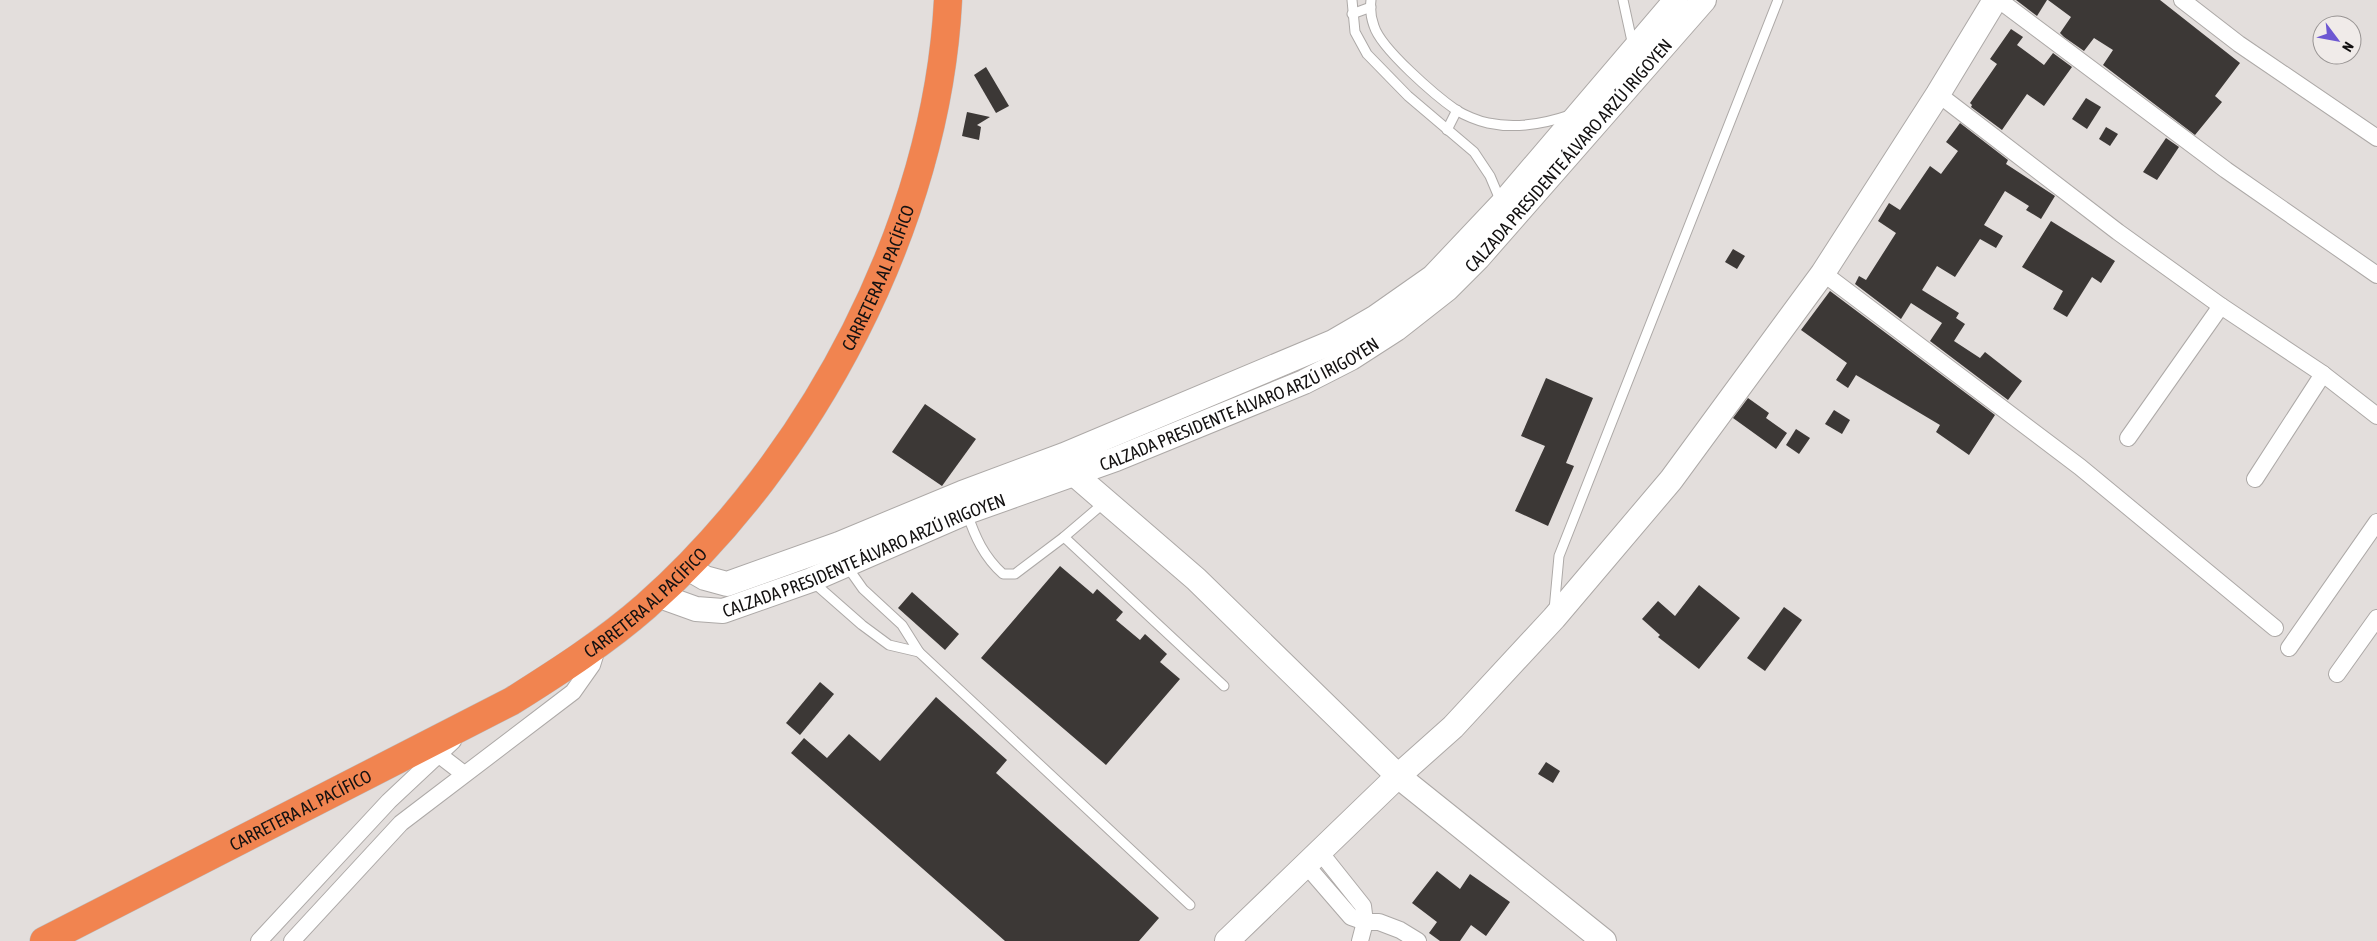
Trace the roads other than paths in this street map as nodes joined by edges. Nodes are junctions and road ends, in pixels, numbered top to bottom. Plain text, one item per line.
1 (948, 0) edge
2 (1352, 0) edge
3 (1623, 0) edge
4 (1676, 0) edge
5 (1704, 0) edge
6 (1778, 0) edge
7 (1995, 0) edge
8 (1999, 0) edge
9 (2182, 0) edge
10 (1371, 3) edge
11 (1352, 14) junction
12 (1634, 50) junction
13 (1938, 94) junction
14 (1457, 110) junction
15 (1580, 112) junction
16 (1447, 130) junction
17 (2377, 138) edge
18 (1507, 211) junction
19 (1823, 273) junction
20 (2377, 275) edge
21 (2221, 306) junction
22 (2323, 374) junction
23 (2377, 416) edge
24 (2128, 438) dead end
25 (1069, 464) junction
26 (2256, 479) dead end
27 (1105, 501) junction
28 (964, 503) junction
29 (2377, 522) edge
30 (1064, 537) junction
31 (842, 555) junction
32 (686, 567) junction
33 (811, 580) junction
34 (657, 595) junction
35 (1554, 618) junction
36 (2377, 618) edge
37 (2275, 628) dead end
38 (600, 642) junction
39 (2289, 648) dead end
40 (919, 652) junction
41 (2337, 674) dead end
42 (1224, 686) dead end
43 (477, 720) junction
44 (438, 754) junction
45 (464, 774) junction
46 (1398, 776) junction
47 (1313, 858) junction
48 (1190, 905) dead end
49 (1366, 922) junction
50 (44, 941) edge
51 (259, 941) edge
52 (292, 941) edge
53 (1227, 941) edge
54 (1360, 941) edge
55 (1418, 941) edge
56 (1604, 941) edge

1 - 32 highway, CARRETERA AL PACÍFICO
2 - 11 lane
3 - 12 lane
4 - 12 street, CALZADA PRESIDENTE ÁLVARO ARZÚ IRIGOYEN
5 - 18 street, CALZADA PRESIDENTE ÁLVARO ARZÚ IRIGOYEN
6 - 35 lane
7 - 13 street
8 - 20 street
9 - 17 street
10 - 11 lane
10 - 14 lane
11 - 16 lane
12 - 15 street, CALZADA PRESIDENTE ÁLVARO ARZÚ IRIGOYEN
13 - 19 street
13 - 21 street
14 - 15 lane
14 - 16 lane
15 - 18 street, CALZADA PRESIDENTE ÁLVARO ARZÚ IRIGOYEN
16 - 18 lane
18 - 25 street, CALZADA PRESIDENTE ÁLVARO ARZÚ IRIGOYEN
19 - 35 street
19 - 37 street
21 - 22 street
21 - 24 street
22 - 23 street
22 - 26 street
25 - 27 street
25 - 28 street, CALZADA PRESIDENTE ÁLVARO ARZÚ IRIGOYEN
27 - 30 lane
27 - 46 street
28 - 30 lane
28 - 31 street, CALZADA PRESIDENTE ÁLVARO ARZÚ IRIGOYEN
29 - 39 street
30 - 42 lane
31 - 32 street, CALZADA PRESIDENTE ÁLVARO ARZÚ IRIGOYEN
31 - 33 street, CALZADA PRESIDENTE ÁLVARO ARZÚ IRIGOYEN
31 - 40 lane
32 - 34 highway, CARRETERA AL PACÍFICO
33 - 34 street, CALZADA PRESIDENTE ÁLVARO ARZÚ IRIGOYEN
33 - 40 lane
34 - 38 highway, CARRETERA AL PACÍFICO
35 - 46 street
36 - 41 street
38 - 43 highway, CARRETERA AL PACÍFICO
38 - 45 street
40 - 48 lane
43 - 44 street
43 - 50 highway, CARRETERA AL PACÍFICO
44 - 45 street
44 - 51 street
45 - 52 street
46 - 47 street
46 - 56 street
47 - 49 street
47 - 53 street
49 - 54 street
49 - 55 street

